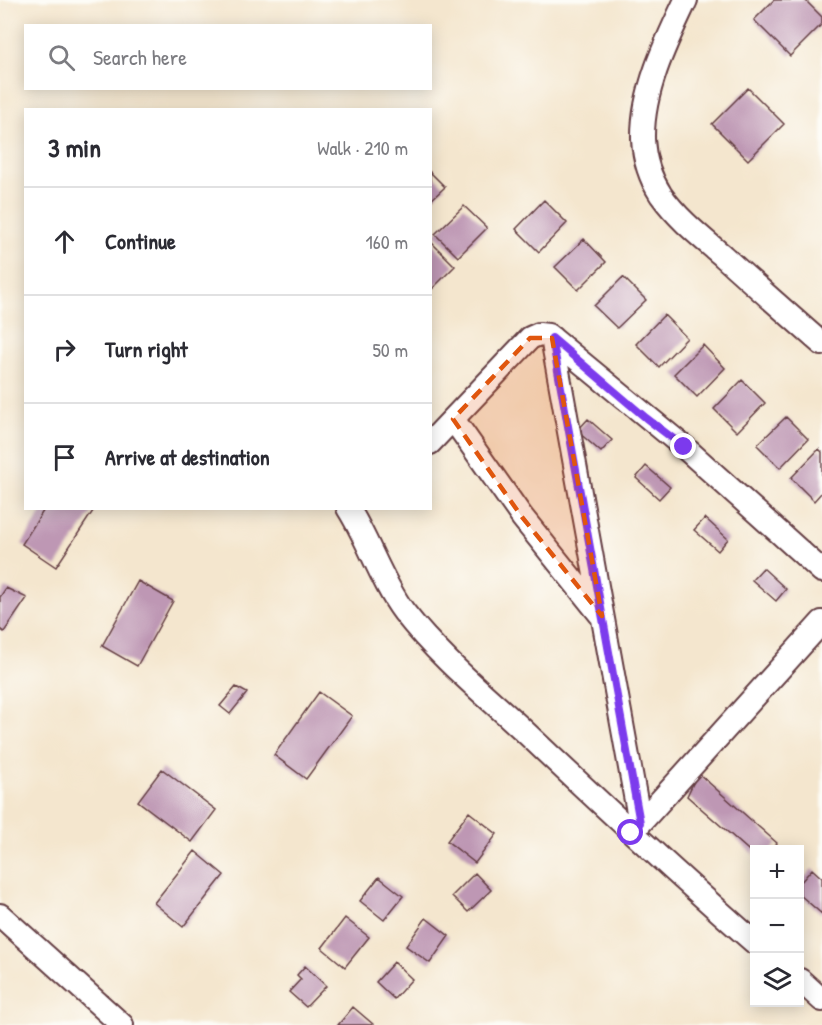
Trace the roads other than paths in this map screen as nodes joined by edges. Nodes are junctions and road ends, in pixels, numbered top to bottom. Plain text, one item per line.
1 (686, 0) edge
2 (552, 338) junction
3 (822, 344) edge
4 (453, 419) junction
5 (432, 441) edge
6 (349, 510) edge
7 (822, 571) edge
8 (602, 616) junction
9 (822, 622) edge
10 (635, 828) junction
11 (0, 915) edge
12 (750, 938) edge
13 (804, 984) edge
14 (822, 1000) edge
15 (122, 1025) edge

1 - 3 street
2 - 4 street
2 - 7 street
2 - 8 street
4 - 5 street
4 - 8 street
6 - 10 street
8 - 10 street
9 - 10 street
10 - 12 street
11 - 15 street
13 - 14 street

